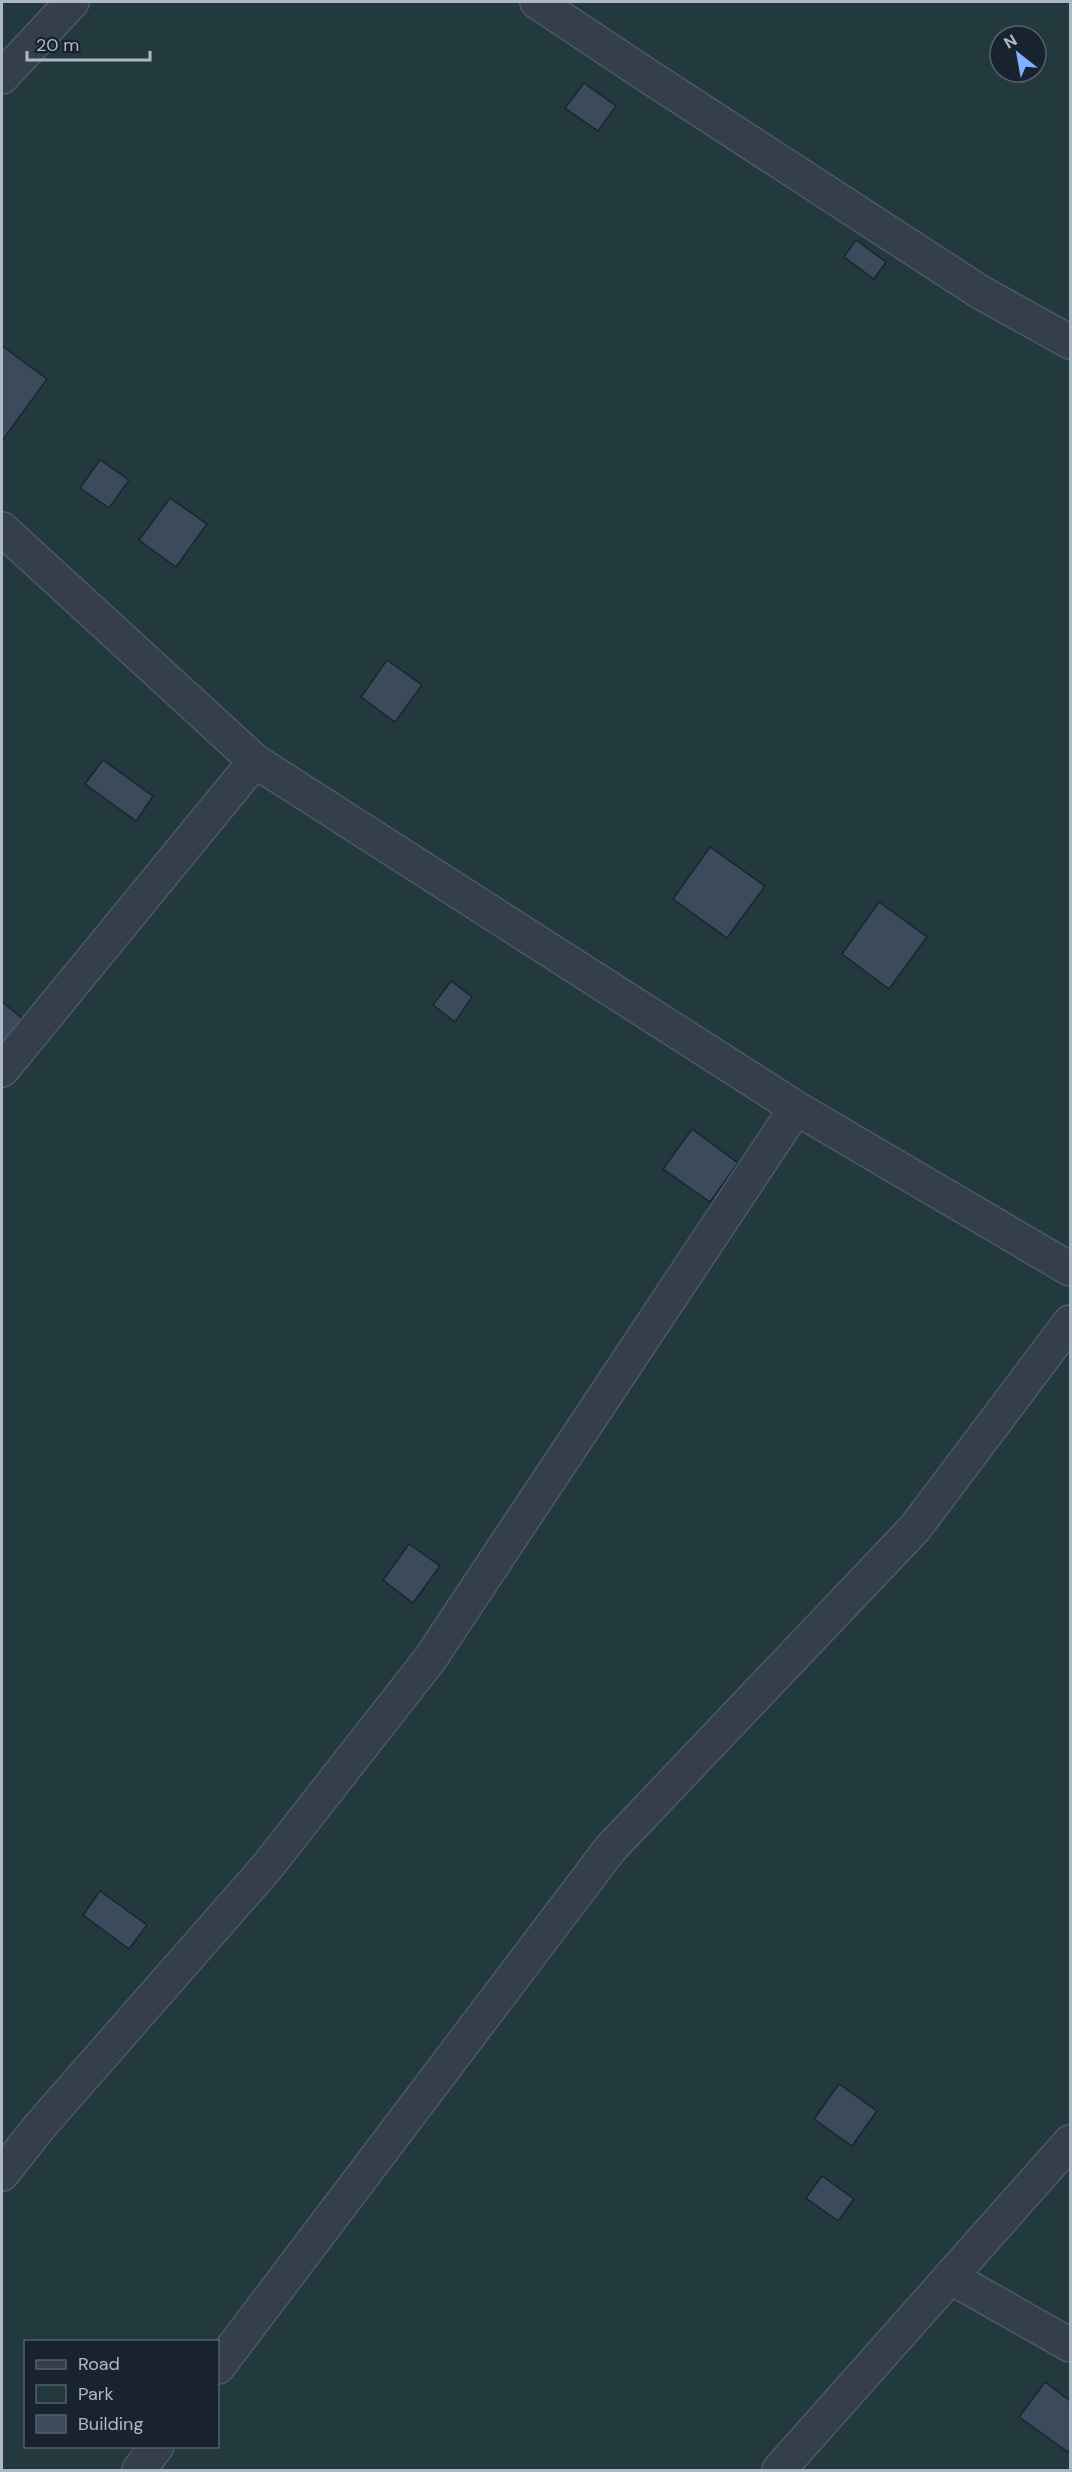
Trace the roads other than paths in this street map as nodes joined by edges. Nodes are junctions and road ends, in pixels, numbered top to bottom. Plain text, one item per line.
1 (72, 2) edge
2 (537, 2) edge
3 (2, 77) edge
4 (1071, 342) edge
5 (2, 529) edge
6 (255, 761) junction
7 (2, 1070) edge
8 (796, 1108) junction
9 (1071, 1269) edge
10 (1071, 1322) edge
11 (1071, 2142) edge
12 (2, 2174) edge
13 (952, 2278) junction
14 (1071, 2345) edge
15 (219, 2366) edge
16 (156, 2448) edge
17 (139, 2470) edge
18 (779, 2470) edge

1 - 3 street
2 - 4 street
5 - 6 street
6 - 7 street
6 - 8 street
8 - 9 street
8 - 12 street
10 - 15 street
11 - 13 street
13 - 14 street
13 - 18 street
16 - 17 street

